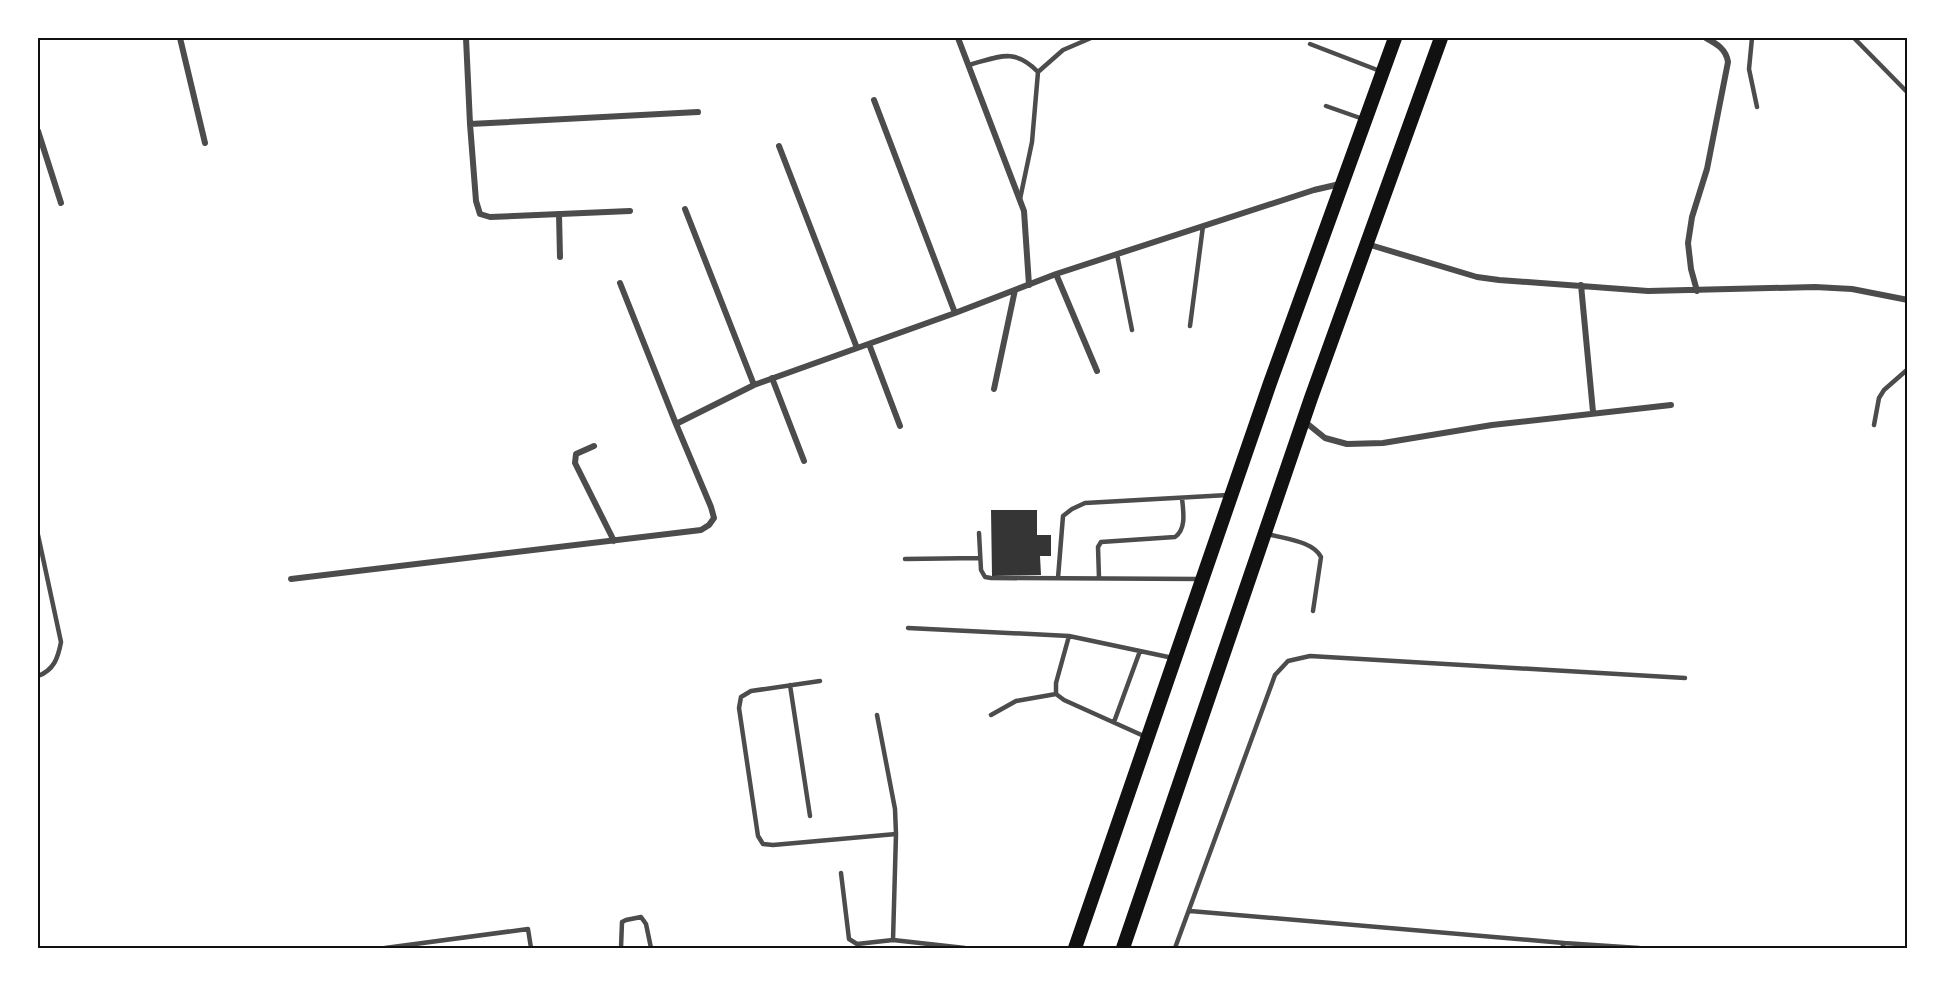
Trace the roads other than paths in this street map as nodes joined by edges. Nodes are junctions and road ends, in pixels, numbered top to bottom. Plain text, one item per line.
1 (180, 38) edge
2 (466, 38) edge
3 (958, 38) edge
4 (1091, 38) edge
5 (1395, 38) edge
6 (1441, 38) edge
7 (1706, 38) edge
8 (1752, 38) edge
9 (1854, 38) edge
10 (1310, 44) dead end
11 (969, 65) junction
12 (1038, 72) junction
13 (1383, 72) junction
14 (1908, 93) edge
15 (874, 100) dead end
16 (1326, 106) dead end
17 (1756, 107) dead end
18 (698, 112) dead end
19 (1366, 119) junction
20 (470, 124) junction
21 (38, 131) edge
22 (205, 143) dead end
23 (778, 147) dead end
24 (1342, 183) junction
25 (1020, 199) junction
26 (61, 203) dead end
27 (685, 209) dead end
28 (630, 211) dead end
29 (559, 214) junction
30 (1203, 226) junction
31 (1367, 244) junction
32 (1117, 254) junction
33 (560, 256) dead end
34 (1056, 274) junction
35 (620, 283) dead end
36 (1029, 285) junction
37 (1581, 285) junction
38 (1015, 290) junction
39 (1697, 291) junction
40 (1908, 300) edge
41 (955, 313) junction
42 (1190, 326) dead end
43 (1132, 330) dead end
44 (869, 344) junction
45 (857, 348) junction
46 (1908, 369) edge
47 (1097, 371) dead end
48 (772, 378) junction
49 (754, 385) junction
50 (994, 389) dead end
51 (1671, 405) dead end
52 (1593, 412) junction
53 (1303, 421) junction
54 (676, 424) junction
55 (900, 426) dead end
56 (1874, 426) dead end
57 (594, 446) dead end
58 (804, 461) dead end
59 (1232, 495) junction
60 (1182, 498) junction
61 (1264, 533) junction
62 (979, 534) dead end
63 (38, 535) edge
64 (614, 541) junction
65 (980, 558) junction
66 (905, 560) dead end
67 (1058, 578) junction
68 (1099, 578) junction
69 (291, 579) dead end
70 (1203, 579) junction
71 (1313, 611) dead end
72 (908, 628) dead end
73 (1069, 636) junction
74 (1140, 651) junction
75 (1176, 658) junction
76 (38, 676) edge
77 (1685, 678) dead end
78 (820, 681) dead end
79 (790, 685) junction
80 (1056, 694) junction
81 (877, 715) dead end
82 (991, 715) dead end
83 (1114, 722) junction
84 (1149, 738) junction
85 (810, 816) dead end
86 (896, 834) junction
87 (841, 873) dead end
88 (1190, 911) junction
89 (894, 940) junction
90 (1563, 946) edge
91 (385, 948) edge
92 (531, 948) edge
93 (621, 948) edge
94 (651, 948) edge
95 (965, 948) edge
96 (1075, 948) edge
97 (1123, 948) edge
98 (1175, 948) edge
99 (1640, 948) edge

1 - 22 street
2 - 20 street
3 - 11 street
4 - 12 lane
5 - 13 main road
6 - 31 main road
7 - 39 street
8 - 17 lane
9 - 14 lane
10 - 13 lane
11 - 12 lane
11 - 25 street
12 - 25 lane
13 - 19 main road
15 - 41 street
16 - 19 lane
18 - 20 street
19 - 24 main road
20 - 29 street
21 - 26 street
23 - 45 street
24 - 30 street
24 - 59 main road
25 - 36 street
27 - 49 street
28 - 29 street
29 - 33 street
30 - 32 street
30 - 42 lane
31 - 37 street
31 - 53 main road
32 - 34 street
32 - 43 lane
34 - 36 street
34 - 47 street
35 - 54 street
36 - 38 street
37 - 39 street
37 - 52 street
38 - 41 street
38 - 50 street
39 - 40 street
41 - 44 street
44 - 45 street
44 - 55 street
45 - 48 street
46 - 56 lane
48 - 49 street
48 - 58 street
49 - 54 street
51 - 52 street
52 - 53 street
53 - 61 main road
54 - 64 street
57 - 64 street
59 - 60 lane
59 - 70 main road
60 - 67 lane
60 - 68 lane
61 - 71 lane
61 - 97 main road
62 - 65 lane
63 - 76 lane
64 - 69 street
65 - 66 lane
65 - 67 lane
67 - 68 lane
68 - 70 lane
70 - 75 main road
72 - 73 lane
73 - 74 lane
73 - 80 lane
74 - 75 lane
74 - 83 lane
75 - 84 main road
77 - 88 lane
78 - 79 lane
79 - 85 lane
79 - 86 lane
80 - 82 lane
80 - 83 lane
81 - 86 lane
83 - 84 lane
84 - 96 main road
86 - 89 lane
87 - 89 lane
88 - 90 lane
88 - 98 lane
89 - 95 lane
90 - 99 lane
91 - 92 lane
93 - 94 lane

